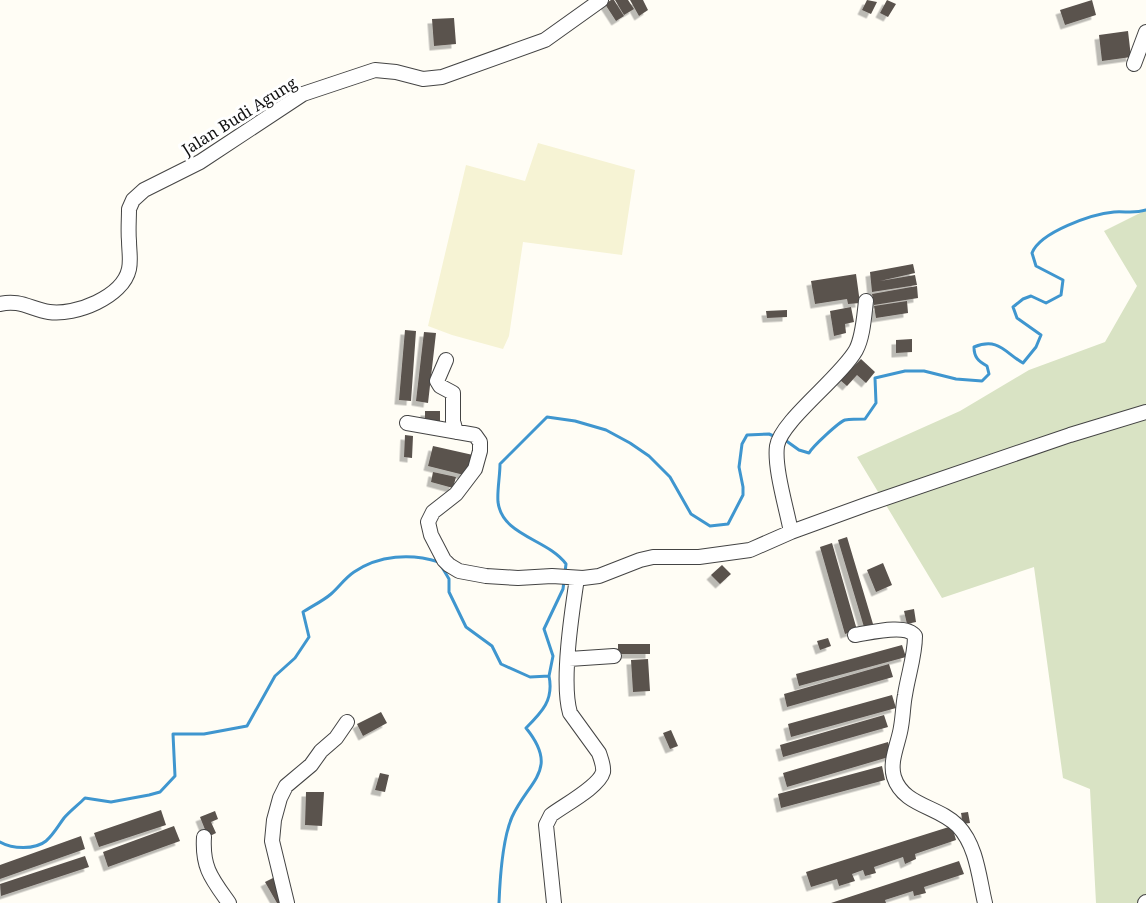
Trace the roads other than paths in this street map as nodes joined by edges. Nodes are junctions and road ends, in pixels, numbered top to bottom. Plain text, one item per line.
1 (601, 0) edge
2 (1146, 32) edge
3 (1134, 64) dead end
4 (866, 301) dead end
5 (0, 304) edge
6 (446, 360) dead end
7 (1146, 413) edge
8 (407, 423) dead end
9 (456, 432) junction
10 (791, 532) junction
11 (573, 577) junction
12 (855, 635) dead end
13 (614, 656) dead end
14 (569, 659) junction
15 (347, 722) dead end
16 (204, 837) dead end
17 (229, 903) edge
18 (287, 903) edge
19 (554, 903) edge
20 (985, 903) edge

1 - 5 street, Jalan Budi Agung
2 - 3 street
4 - 10 street
6 - 9 street
7 - 10 street
8 - 9 street
9 - 11 street
10 - 11 street
11 - 14 street
12 - 20 street
13 - 14 street
14 - 19 street
15 - 18 street
16 - 17 street

